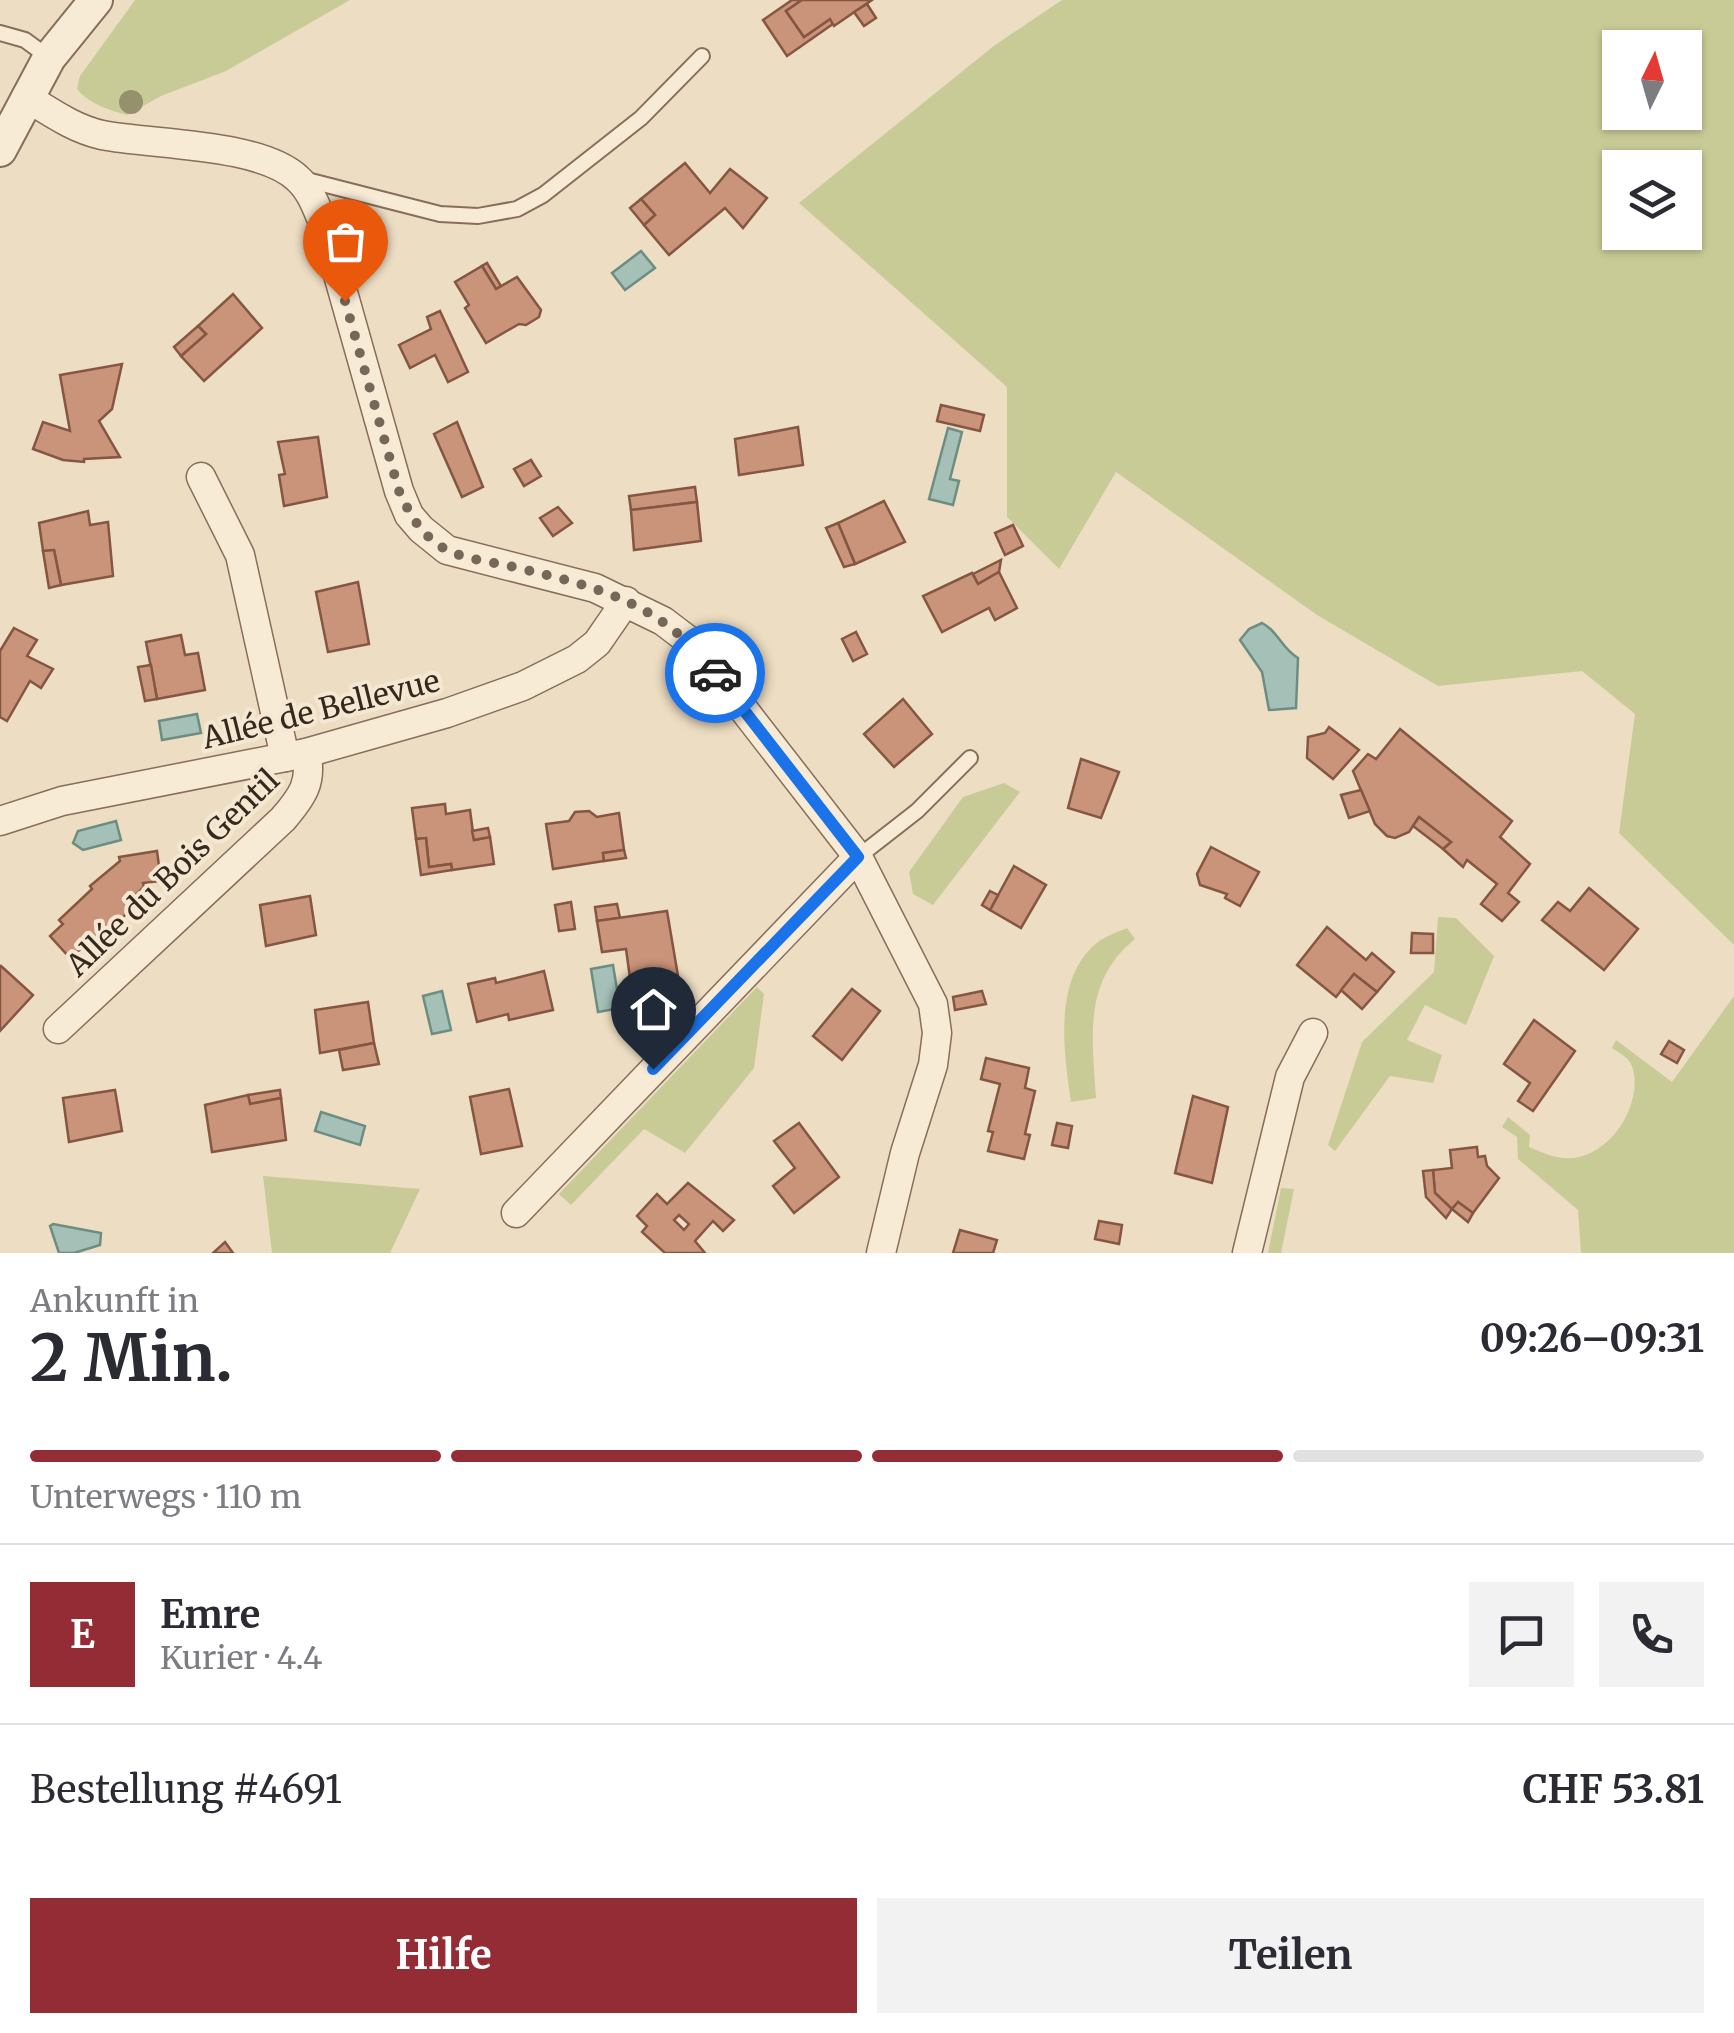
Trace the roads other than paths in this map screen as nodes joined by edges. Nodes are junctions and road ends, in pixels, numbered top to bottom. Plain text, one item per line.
1 (96, 0) edge
2 (0, 33) edge
3 (702, 56) dead end
4 (49, 58) junction
5 (26, 97) junction
6 (0, 150) edge
7 (297, 178) junction
8 (201, 477) dead end
9 (626, 601) junction
10 (296, 755) junction
11 (970, 758) dead end
12 (0, 821) edge
13 (858, 857) junction
14 (58, 1029) dead end
15 (1313, 1033) dead end
16 (516, 1213) dead end
17 (881, 1253) edge
18 (1247, 1253) edge

1 - 4 street
2 - 4 lane
3 - 7 lane
4 - 5 street
5 - 6 street
5 - 7 street
7 - 9 street
8 - 10 street, Allée du Bois Gentil
9 - 10 street, Allée de Bellevue
9 - 13 street
10 - 12 street, Allée de Bellevue
10 - 14 street, Allée du Bois Gentil
11 - 13 lane
13 - 16 street
13 - 17 street
15 - 18 street

